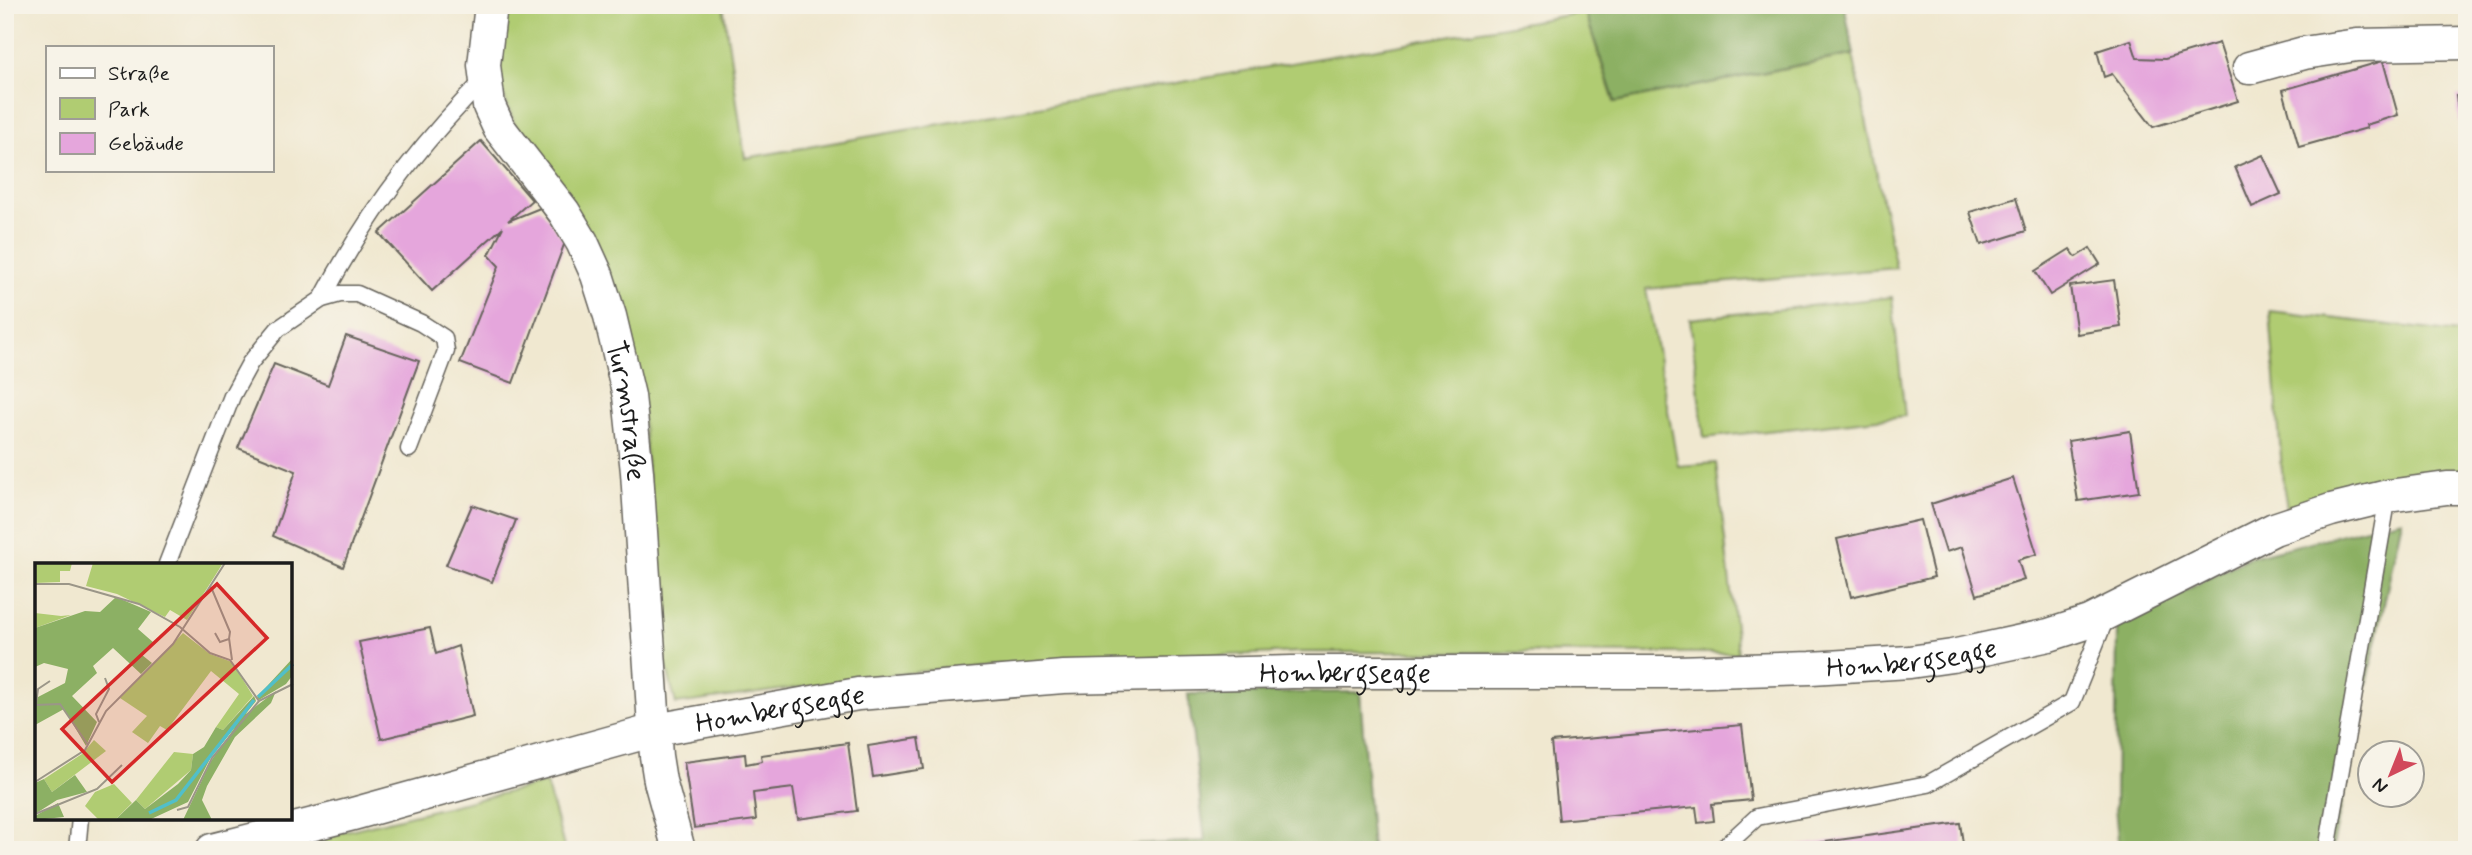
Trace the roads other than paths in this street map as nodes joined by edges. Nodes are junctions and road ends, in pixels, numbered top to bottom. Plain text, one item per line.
1 (491, 5) edge
2 (2467, 43) edge
3 (2249, 68) dead end
4 (486, 78) junction
5 (322, 299) junction
6 (409, 449) dead end
7 (2467, 488) edge
8 (2388, 496) junction
9 (168, 563) edge
10 (2108, 613) junction
11 (655, 730) junction
12 (80, 820) edge
13 (77, 850) edge
14 (212, 850) edge
15 (679, 850) edge
16 (1721, 850) edge
17 (2327, 850) edge

1 - 4 street, Turmstraße
2 - 3 street
4 - 5 lane
4 - 11 street, Turmstraße
5 - 6 lane
5 - 9 lane
7 - 8 street, Hombergsegge
8 - 10 street, Hombergsegge
8 - 17 lane
10 - 11 street, Hombergsegge
10 - 16 lane
11 - 14 street, Hombergsegge
11 - 15 street, Turmstraße
12 - 13 lane

